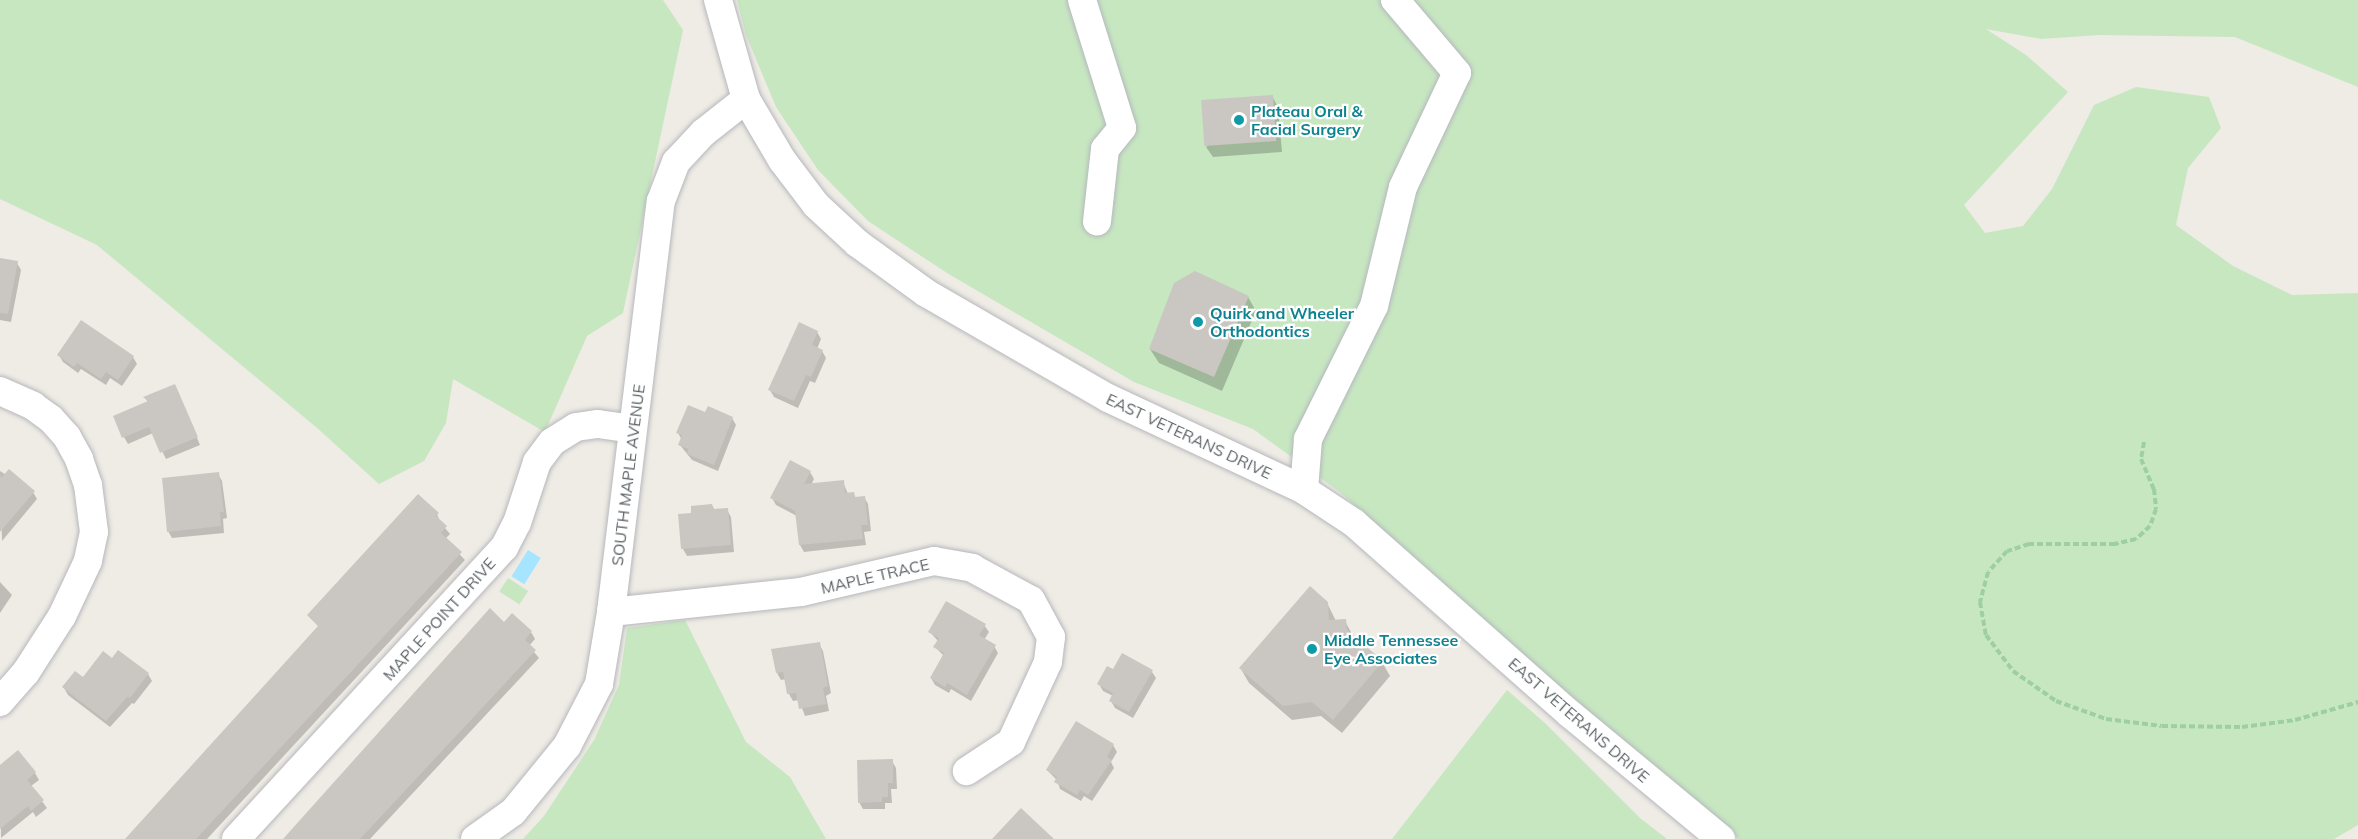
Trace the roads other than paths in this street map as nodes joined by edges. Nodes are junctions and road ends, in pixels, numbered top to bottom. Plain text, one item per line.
1 (718, 0) edge
2 (1082, 0) edge
3 (1395, 0) edge
4 (746, 99) junction
5 (1097, 222) dead end
6 (0, 391) edge
7 (633, 429) junction
8 (1304, 490) junction
9 (611, 612) junction
10 (0, 702) edge
11 (967, 771) dead end
12 (236, 839) edge
13 (475, 839) edge
14 (1721, 839) edge

1 - 4 street, EAST VETERANS DRIVE
2 - 5 street
3 - 8 street
4 - 7 street, SOUTH MAPLE AVENUE
4 - 8 street, EAST VETERANS DRIVE
6 - 10 street
7 - 9 street, SOUTH MAPLE AVENUE
7 - 12 street, MAPLE POINT DRIVE
8 - 14 street, EAST VETERANS DRIVE
9 - 11 street, MAPLE TRACE
9 - 13 street, SOUTH MAPLE AVENUE

